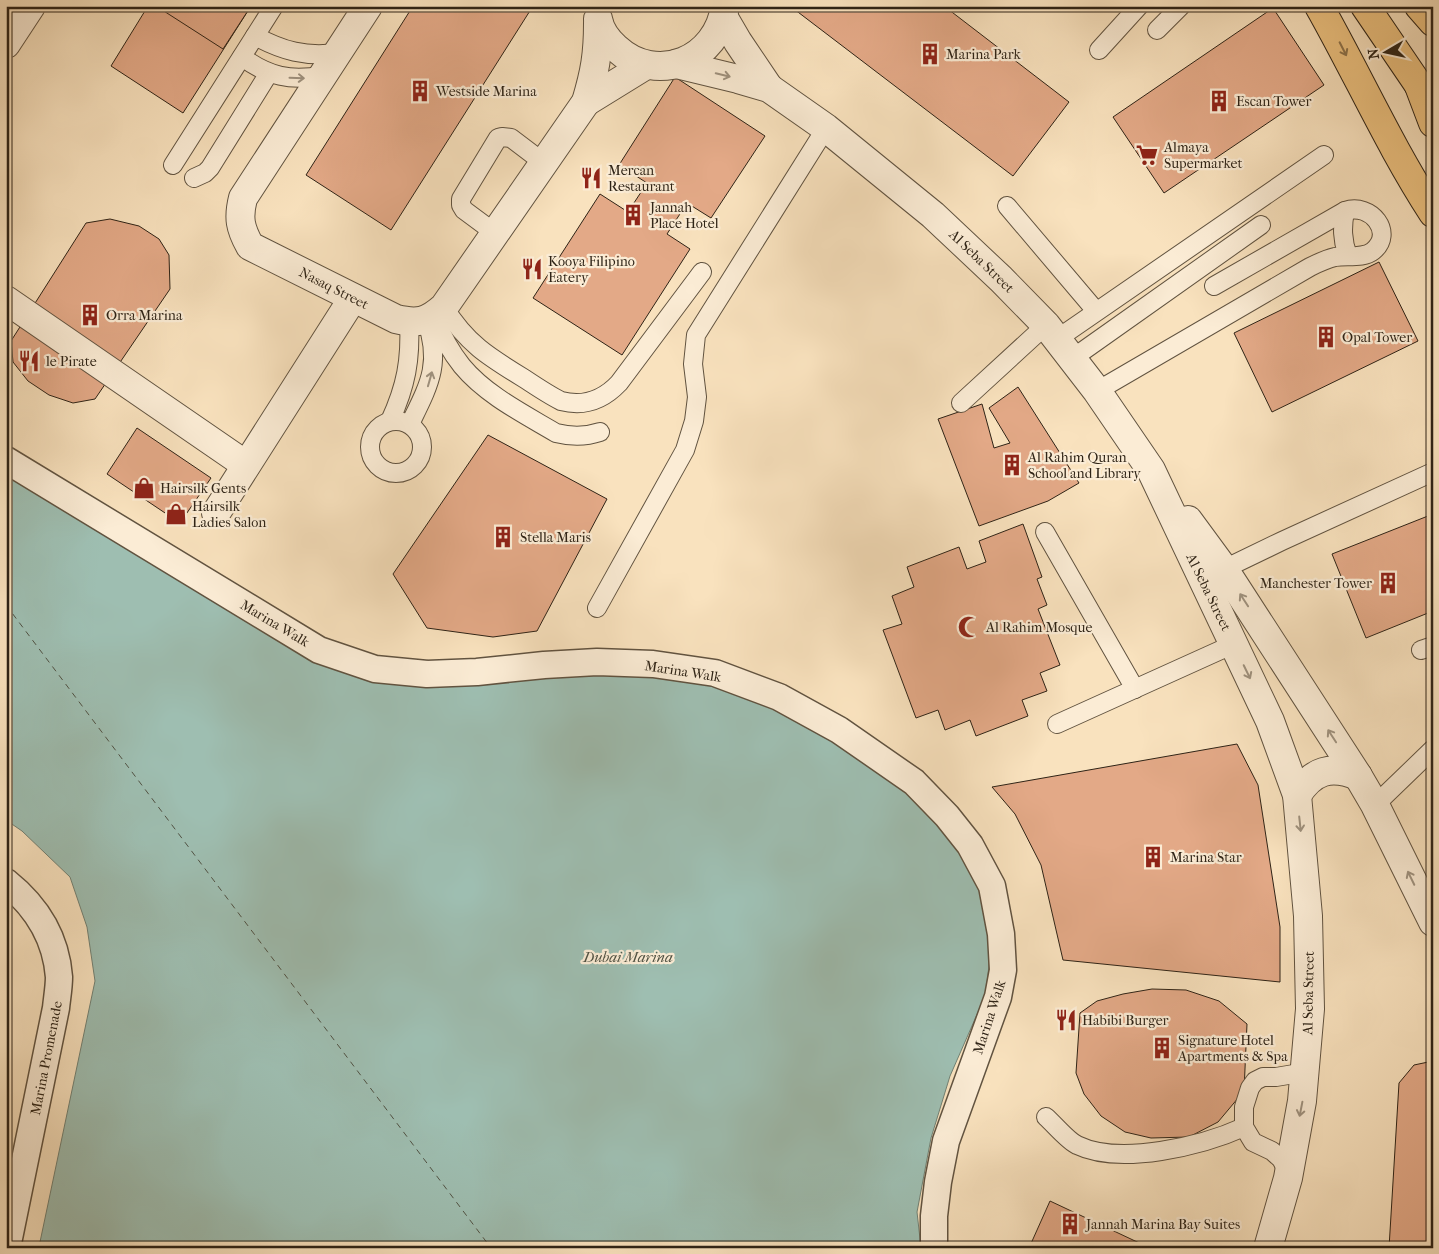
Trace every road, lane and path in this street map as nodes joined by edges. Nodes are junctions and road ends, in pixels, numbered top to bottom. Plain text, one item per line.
1 (31, 6) edge
2 (274, 6) edge
3 (368, 6) edge
4 (1139, 6) edge
5 (1181, 6) edge
6 (1319, 6) edge
7 (1365, 6) edge
8 (1420, 6) edge
9 (725, 12) edge
10 (597, 15) edge
11 (1433, 22) edge
12 (1157, 30) dead end
13 (255, 36) junction
14 (6, 44) edge
15 (1099, 50) dead end
16 (242, 56) junction
17 (330, 64) junction
18 (676, 64) junction
19 (646, 65) junction
20 (269, 73) junction
21 (769, 88) junction
22 (1426, 96) edge
23 (586, 102) junction
24 (1433, 123) edge
25 (826, 128) junction
26 (1324, 155) dead end
27 (544, 163) junction
28 (173, 165) dead end
29 (194, 178) dead end
30 (1007, 206) dead end
31 (1345, 211) junction
32 (1433, 213) edge
33 (1261, 225) dead end
34 (495, 233) junction
35 (1348, 256) junction
36 (702, 272) dead end
37 (1214, 286) dead end
38 (353, 298) junction
39 (6, 300) edge
40 (1096, 311) junction
41 (428, 316) junction
42 (1059, 341) junction
43 (1097, 391) junction
44 (961, 403) dead end
45 (390, 421) junction
46 (410, 424) junction
47 (600, 432) dead end
48 (6, 460) edge
49 (246, 465) junction
50 (1151, 470) junction
51 (1433, 472) edge
52 (216, 512) dead end
53 (1045, 532) dead end
54 (1224, 569) junction
55 (597, 608) dead end
56 (1234, 644) junction
57 (1135, 689) junction
58 (1057, 724) dead end
59 (1433, 749) edge
60 (1358, 776) junction
61 (1297, 795) junction
62 (1375, 805) junction
63 (6, 882) edge
64 (1433, 922) edge
65 (1305, 1067) junction
66 (1046, 1117) dead end
67 (1244, 1127) junction
68 (1288, 1172) junction
69 (7, 1248) edge
70 (934, 1248) edge
71 (1268, 1248) edge

1 - 14 street
2 - 13 lane
3 - 17 street, Nasaq Street
4 - 15 lane
5 - 12 lane
6 -> 32 main road
7 - 22 main road
8 - 11 main road
9 - 18 street
9 - 21 street, Al Seba Street
10 - 19 street
10 - 23 street
13 - 16 lane
13 - 17 lane
16 - 20 lane
16 - 28 lane
20 -> 17 lane
17 - 38 street, Nasaq Street
18 - 19 street
18 -> 21 street, Al Seba Street
19 - 23 street
20 - 29 lane
21 - 25 street, Al Seba Street
22 - 24 main road
23 - 27 street
25 - 42 street, Al Seba Street
25 - 55 lane
26 - 40 lane
27 - 34 street
27 - 34 lane
30 - 40 lane
31 - 35 lane
31 - 35 lane
31 - 37 lane
33 - 42 lane
34 - 41 street
35 - 43 lane
36 - 41 lane
38 - 41 street, Nasaq Street
38 - 49 street
39 - 49 street
40 - 42 lane
41 - 45 lane
46 -> 41 lane
41 - 47 lane
42 - 43 street, Al Seba Street
42 - 44 lane
43 - 50 street, Al Seba Street
45 - 46 lane
45 - 46 lane
48 - 70 street, Marina Walk
49 - 52 street
50 - 54 street
50 - 56 street, Al Seba Street
51 - 54 lane
53 - 57 lane
60 -> 54 street
56 - 57 lane
56 -> 61 street, Al Seba Street
57 - 58 lane
59 - 62 lane
60 - 61 street
60 - 62 street
61 -> 65 street, Al Seba Street
64 -> 62 street
63 - 69 street, Marina Promenade
65 - 67 lane
65 -> 68 street, Al Seba Street
66 - 67 lane
67 - 68 lane
68 - 71 street, Al Seba Street

